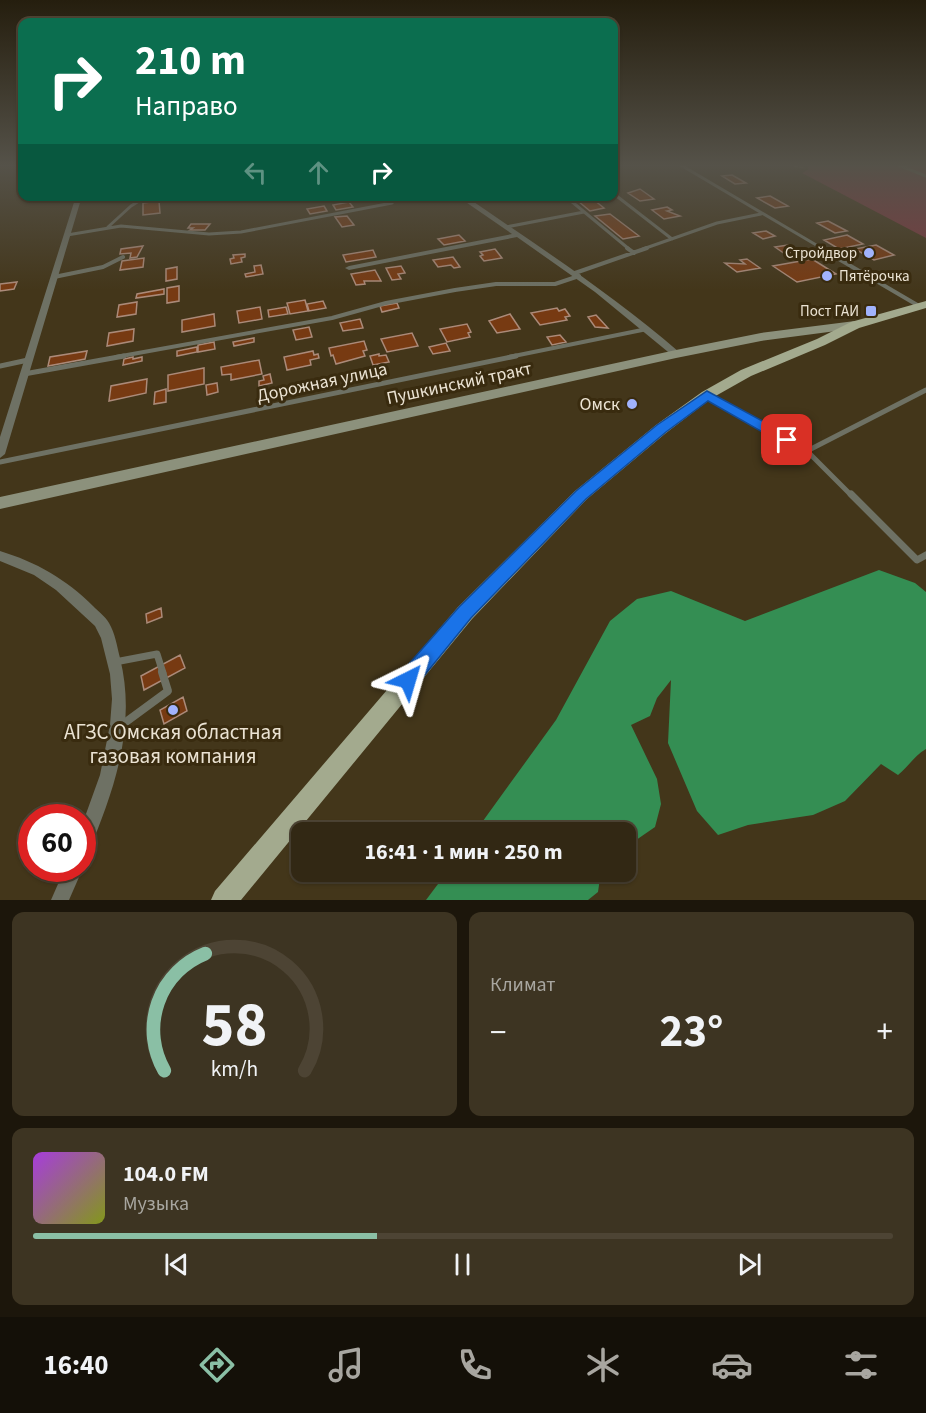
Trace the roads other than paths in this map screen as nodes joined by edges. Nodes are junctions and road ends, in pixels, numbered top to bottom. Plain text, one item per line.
1 (76, 206) edge
2 (131, 206) edge
3 (376, 206) edge
4 (475, 206) edge
5 (577, 206) edge
6 (629, 206) edge
7 (748, 206) edge
8 (584, 212) junction
9 (761, 214) junction
10 (506, 227) junction
11 (108, 228) junction
12 (67, 235) junction
13 (518, 235) junction
14 (672, 239) junction
15 (634, 252) junction
16 (123, 257) dead end
17 (349, 268) dead end
18 (577, 275) junction
19 (54, 277) junction
20 (923, 305) edge
21 (855, 325) junction
22 (649, 329) junction
23 (676, 354) junction
24 (28, 360) junction
25 (0, 366) edge
26 (24, 374) junction
27 (926, 390) edge
28 (707, 395) junction
29 (3, 433) edge
30 (807, 451) junction
31 (0, 454) edge
32 (0, 462) edge
33 (0, 503) edge
34 (926, 555) edge
35 (0, 556) edge
36 (115, 662) junction
37 (118, 728) junction
38 (96, 816) edge
39 (68, 882) edge
40 (60, 900) edge
41 (224, 900) edge

1 - 12 street
2 - 11 lane
3 - 11 lane
4 - 10 street
5 - 8 lane
6 - 14 lane
7 - 9 lane
8 - 10 lane
8 - 15 lane
9 - 14 lane
9 - 20 lane
10 - 13 street
11 - 12 lane
12 - 19 street
13 - 17 street
13 - 18 street
14 - 15 lane
15 - 18 lane
16 - 19 lane
18 - 22 street
18 - 26 lane
19 - 24 street
20 - 21 main road, Пушкинский тракт
21 - 23 main road, Пушкинский тракт
21 - 28 main road
22 - 23 street
22 - 32 lane, Дорожная улица
23 - 33 main road, Пушкинский тракт
24 - 25 lane
24 - 26 street
26 - 29 street
27 - 30 lane
28 - 30 lane
28 - 41 main road
29 - 31 street
30 - 34 lane
35 - 36 street
36 - 37 street
36 - 37 lane
37 - 38 street
39 - 40 street

